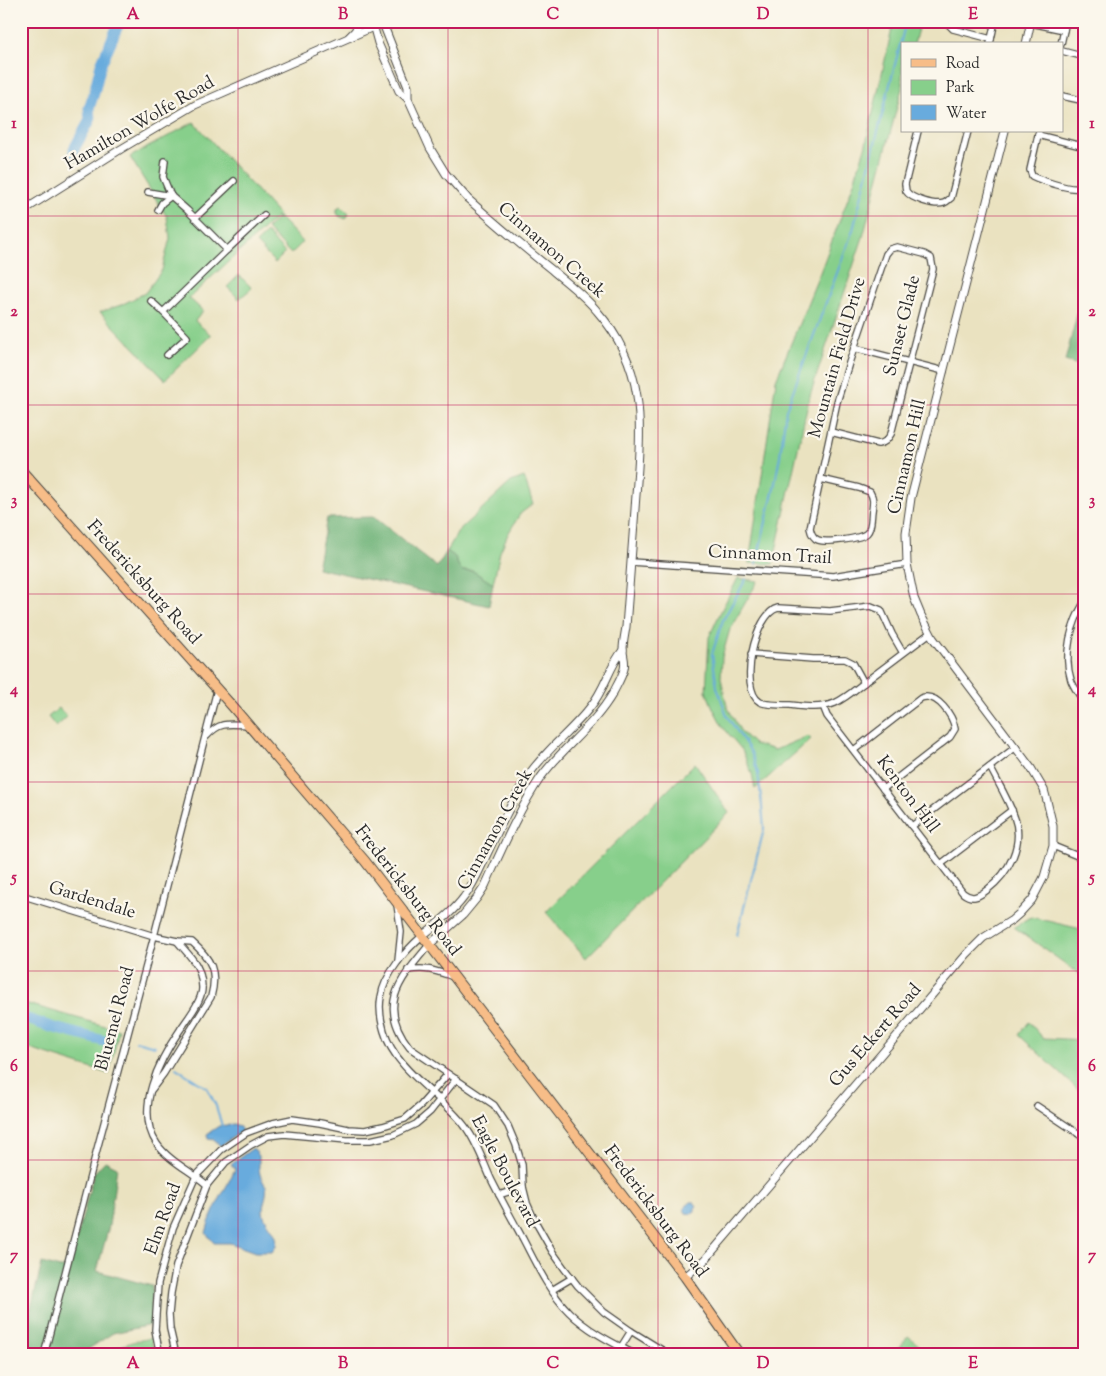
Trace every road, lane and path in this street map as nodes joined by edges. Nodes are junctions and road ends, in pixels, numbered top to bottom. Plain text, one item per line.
1 (360, 21) edge
2 (995, 21) edge
3 (1066, 21) edge
4 (384, 22) edge
5 (947, 22) edge
6 (1031, 22) edge
7 (373, 24) edge
8 (1064, 30) junction
9 (346, 40) junction
10 (990, 42) edge
11 (1026, 42) edge
12 (1061, 42) edge
13 (1064, 52) edge
14 (1085, 57) edge
15 (1064, 96) edge
16 (408, 99) junction
17 (1085, 101) edge
18 (918, 132) edge
19 (968, 132) edge
20 (1005, 132) edge
21 (1038, 133) edge
22 (1085, 147) edge
23 (165, 161) dead end
24 (234, 181) dead end
25 (1085, 184) edge
26 (148, 192) dead end
27 (171, 196) junction
28 (158, 210) dead end
29 (21, 212) edge
30 (264, 215) dead end
31 (196, 218) junction
32 (890, 249) joint
33 (227, 250) junction
34 (151, 300) dead end
35 (163, 312) junction
36 (854, 348) junction
37 (168, 355) dead end
38 (909, 362) junction
39 (944, 371) junction
40 (831, 432) junction
41 (21, 470) edge
42 (821, 479) junction
43 (630, 562) junction
44 (907, 564) junction
45 (1085, 602) edge
46 (930, 633) junction
47 (623, 650) junction
48 (903, 653) junction
49 (751, 654) junction
50 (608, 680) junction
51 (864, 682) junction
52 (618, 684) junction
53 (217, 690) junction
54 (1085, 703) edge
55 (823, 706) junction
56 (249, 726) junction
57 (206, 738) junction
58 (1016, 747) junction
59 (854, 750) junction
60 (990, 767) junction
61 (883, 789) junction
62 (1012, 810) junction
63 (912, 826) junction
64 (1085, 845) edge
65 (1054, 846) junction
66 (941, 864) junction
67 (480, 870) junction
68 (490, 875) junction
69 (21, 895) edge
70 (397, 903) junction
71 (154, 936) junction
72 (422, 936) junction
73 (177, 941) junction
74 (429, 945) junction
75 (398, 962) junction
76 (408, 970) junction
77 (454, 977) junction
78 (448, 1074) junction
79 (456, 1079) junction
80 (152, 1089) junction
81 (433, 1093) junction
82 (440, 1100) junction
83 (1037, 1106) dead end
84 (1085, 1139) edge
85 (196, 1176) junction
86 (207, 1185) junction
87 (523, 1187) junction
88 (499, 1194) junction
89 (685, 1277) junction
90 (572, 1278) junction
91 (552, 1290) junction
92 (630, 1331) junction
93 (620, 1347) junction
94 (44, 1355) edge
95 (160, 1355) edge
96 (176, 1355) edge
97 (636, 1355) edge
98 (670, 1355) edge
99 (740, 1355) edge

1 - 9 street
2 - 10 street
3 - 8 street
4 - 7 street, Hamilton Wolfe Road
4 - 16 street, Cinnamon Creek
5 - 10 street
6 - 8 street
6 - 11 street
7 - 9 street, Hamilton Wolfe Road
7 - 16 street, Cinnamon Creek
8 - 12 street
9 - 29 street, Hamilton Wolfe Road
13 - 14 street
15 - 17 street
16 - 43 street, Cinnamon Creek
18 - 19 street
20 - 39 street, Cinnamon Hill
21 - 22 street
21 - 25 street
23 - 27 street
24 - 31 street
26 - 27 street
27 - 28 street
27 - 31 street
30 - 33 street
31 - 33 street
32 - 36 street, Mountain Field Drive
32 - 38 street, Sunset Glade
33 - 35 street
34 - 35 street
35 - 37 street
36 - 38 street
36 - 40 street, Mountain Field Drive
38 - 39 street
38 - 40 street, Sunset Glade
39 - 44 street, Cinnamon Hill
40 - 42 street, Mountain Field Drive
41 - 53 main road, Fredericksburg Road
42 - 42 street, Mountain Field Drive
43 - 44 street, Cinnamon Trail
43 - 47 street, Cinnamon Creek
44 - 46 street, Cinnamon Hill
45 - 54 street
46 - 48 street
46 - 58 street, Cinnamon Hill
47 - 50 street, Cinnamon Creek
47 - 52 street, Cinnamon Creek
48 - 49 street
48 - 51 street
49 - 51 street
49 - 55 street
50 - 52 street
50 - 67 street, Cinnamon Creek
51 - 55 street
52 - 68 street, Cinnamon Creek
53 - 56 main road, Fredericksburg Road
53 - 57 street, Bluemel Road
55 - 59 street, Kenton Hill
56 - 57 street
56 - 70 main road, Fredericksburg Road
57 - 71 street, Bluemel Road
58 - 60 street
58 - 65 street, Cinnamon Hill
59 - 61 street, Kenton Hill
59 - 61 street
60 - 62 street
60 - 63 street
61 - 63 street, Kenton Hill
62 - 66 street
62 - 66 street, Kenton Hill
63 - 66 street, Kenton Hill
64 - 65 street
65 - 89 street, Gus Eckert Road
67 - 68 street
67 - 72 street, Cinnamon Creek
68 - 74 street, Cinnamon Creek
69 - 71 street, Gardendale
70 - 72 main road, Fredericksburg Road
70 - 75 street
71 - 73 street, Gardendale
71 - 94 street, Bluemel Road
72 - 74 main road, Fredericksburg Road
72 - 75 street, Eagle Boulevard
73 - 80 street
73 - 80 street, Gardendale
74 - 76 street, Eagle Boulevard
74 - 77 main road, Fredericksburg Road
75 - 81 street, Eagle Boulevard
76 - 77 street
76 - 78 street, Eagle Boulevard
77 - 89 main road, Fredericksburg Road
78 - 79 street, Eagle Boulevard
78 - 81 street, Elm Road
79 - 82 street, Elm Road
79 - 87 street, Eagle Boulevard
80 - 85 street
81 - 82 street, Eagle Boulevard
81 - 85 street, Elm Road
82 - 86 street, Elm Road
82 - 88 street, Eagle Boulevard
83 - 84 street
85 - 86 street
85 - 95 street, Elm Road
86 - 96 street, Elm Road
87 - 88 street
87 - 90 street, Eagle Boulevard
88 - 91 street, Eagle Boulevard
89 - 99 main road, Fredericksburg Road
90 - 91 street
90 - 92 street, Eagle Boulevard
91 - 93 street, Eagle Boulevard
92 - 93 street
92 - 98 street, Eagle Boulevard
93 - 97 street, Eagle Boulevard

